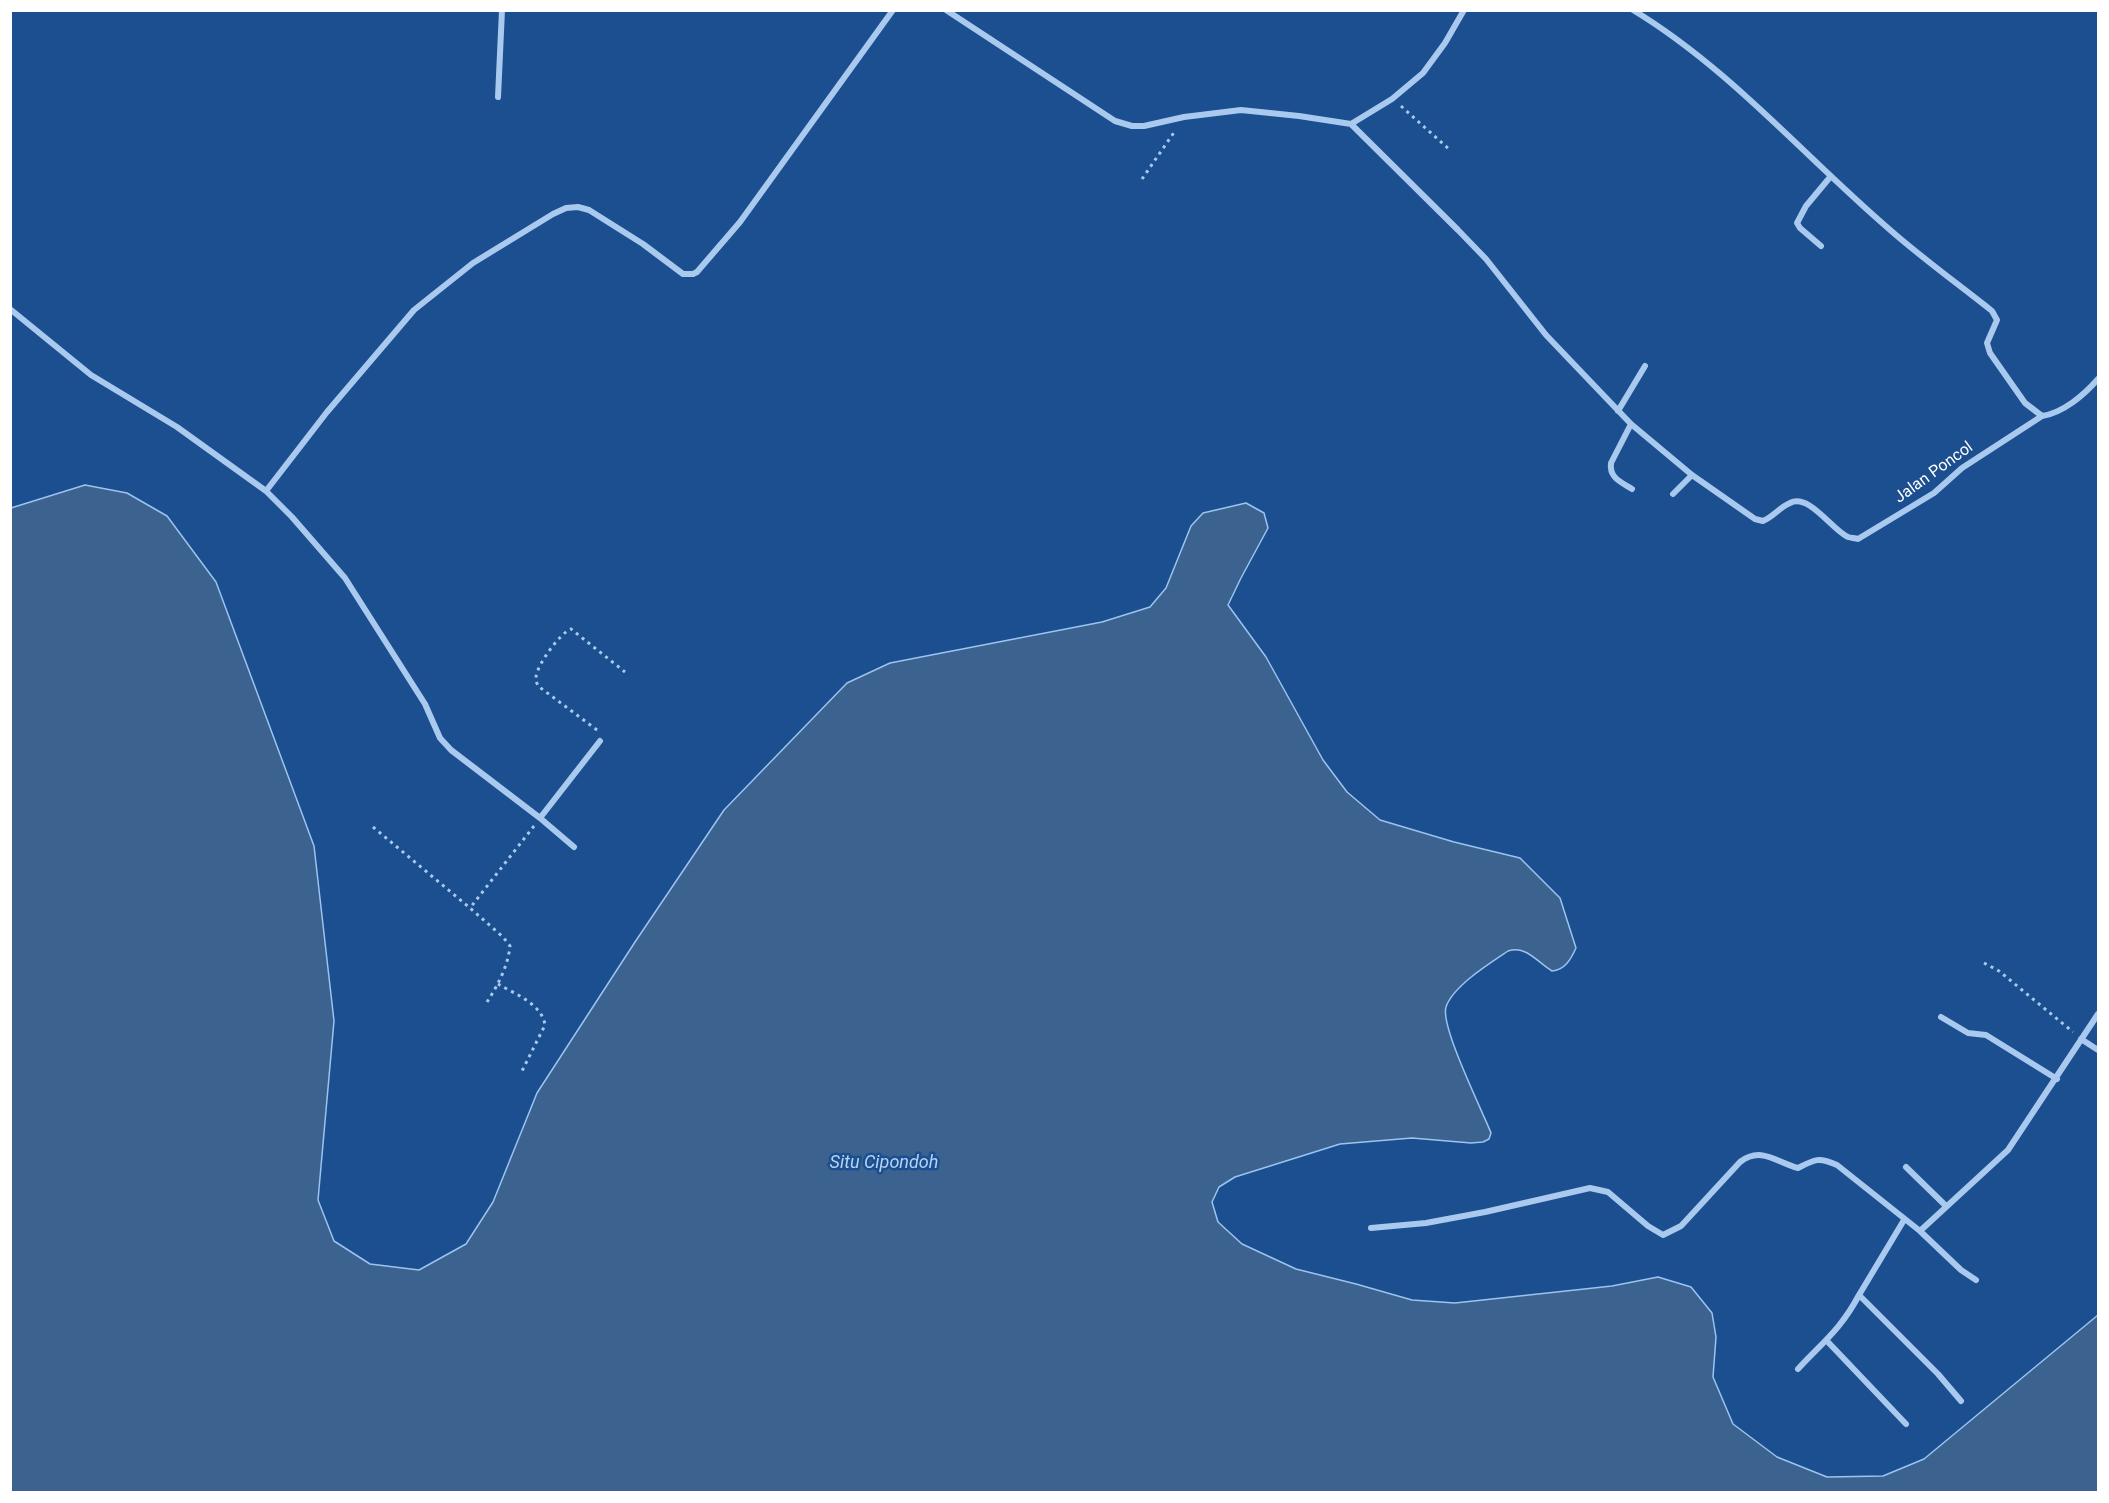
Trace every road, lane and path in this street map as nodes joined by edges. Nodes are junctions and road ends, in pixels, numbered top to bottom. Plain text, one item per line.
1 (502, 10) edge
2 (893, 10) edge
3 (946, 10) edge
4 (1464, 10) edge
5 (1633, 10) edge
6 (498, 97) dead end
7 (1392, 99) junction
8 (1184, 117) junction
9 (1351, 124) junction
10 (1450, 150) dead end
11 (1831, 176) junction
12 (1142, 180) dead end
13 (1821, 246) dead end
14 (10, 309) edge
15 (1645, 366) dead end
16 (2098, 379) edge
17 (1618, 411) junction
18 (2042, 416) junction
19 (1631, 424) junction
20 (1692, 475) junction
21 (1632, 489) dead end
22 (266, 490) junction
23 (1673, 494) dead end
24 (625, 672) dead end
25 (600, 741) joint
26 (540, 818) junction
27 (373, 827) dead end
28 (574, 847) dead end
29 (470, 908) junction
30 (1984, 963) dead end
31 (498, 984) junction
32 (487, 1002) dead end
33 (2098, 1014) edge
34 (1941, 1017) dead end
35 (2081, 1039) junction
36 (2098, 1050) edge
37 (522, 1071) dead end
38 (2057, 1079) junction
39 (1906, 1167) dead end
40 (1946, 1206) junction
41 (1904, 1220) junction
42 (1371, 1228) dead end
43 (1920, 1231) junction
44 (1976, 1280) dead end
45 (1859, 1295) junction
46 (1827, 1341) junction
47 (1798, 1369) dead end
48 (1961, 1401) dead end
49 (1906, 1424) dead end

1 - 6 street
2 - 22 street
3 - 8 street
4 - 7 street
5 - 11 street
7 - 9 street
7 - 10 path
8 - 9 street
8 - 12 path
9 - 17 street
11 - 13 street
11 - 18 street
14 - 22 street
15 - 17 street
16 - 18 street, Jalan Poncol
17 - 19 street
18 - 20 street, Jalan Poncol
19 - 20 street
19 - 21 street
20 - 23 street
22 - 26 street
24 - 25 path
25 - 26 street
26 - 28 street
26 - 29 path
27 - 29 path
29 - 31 path
30 - 35 path
31 - 32 path
31 - 37 path
33 - 35 street
34 - 38 street
35 - 36 street
35 - 38 street
38 - 40 street
39 - 40 street
40 - 43 street
41 - 42 street
41 - 43 street
41 - 45 street
43 - 44 street
45 - 46 street
45 - 48 street
46 - 47 street
46 - 49 street

